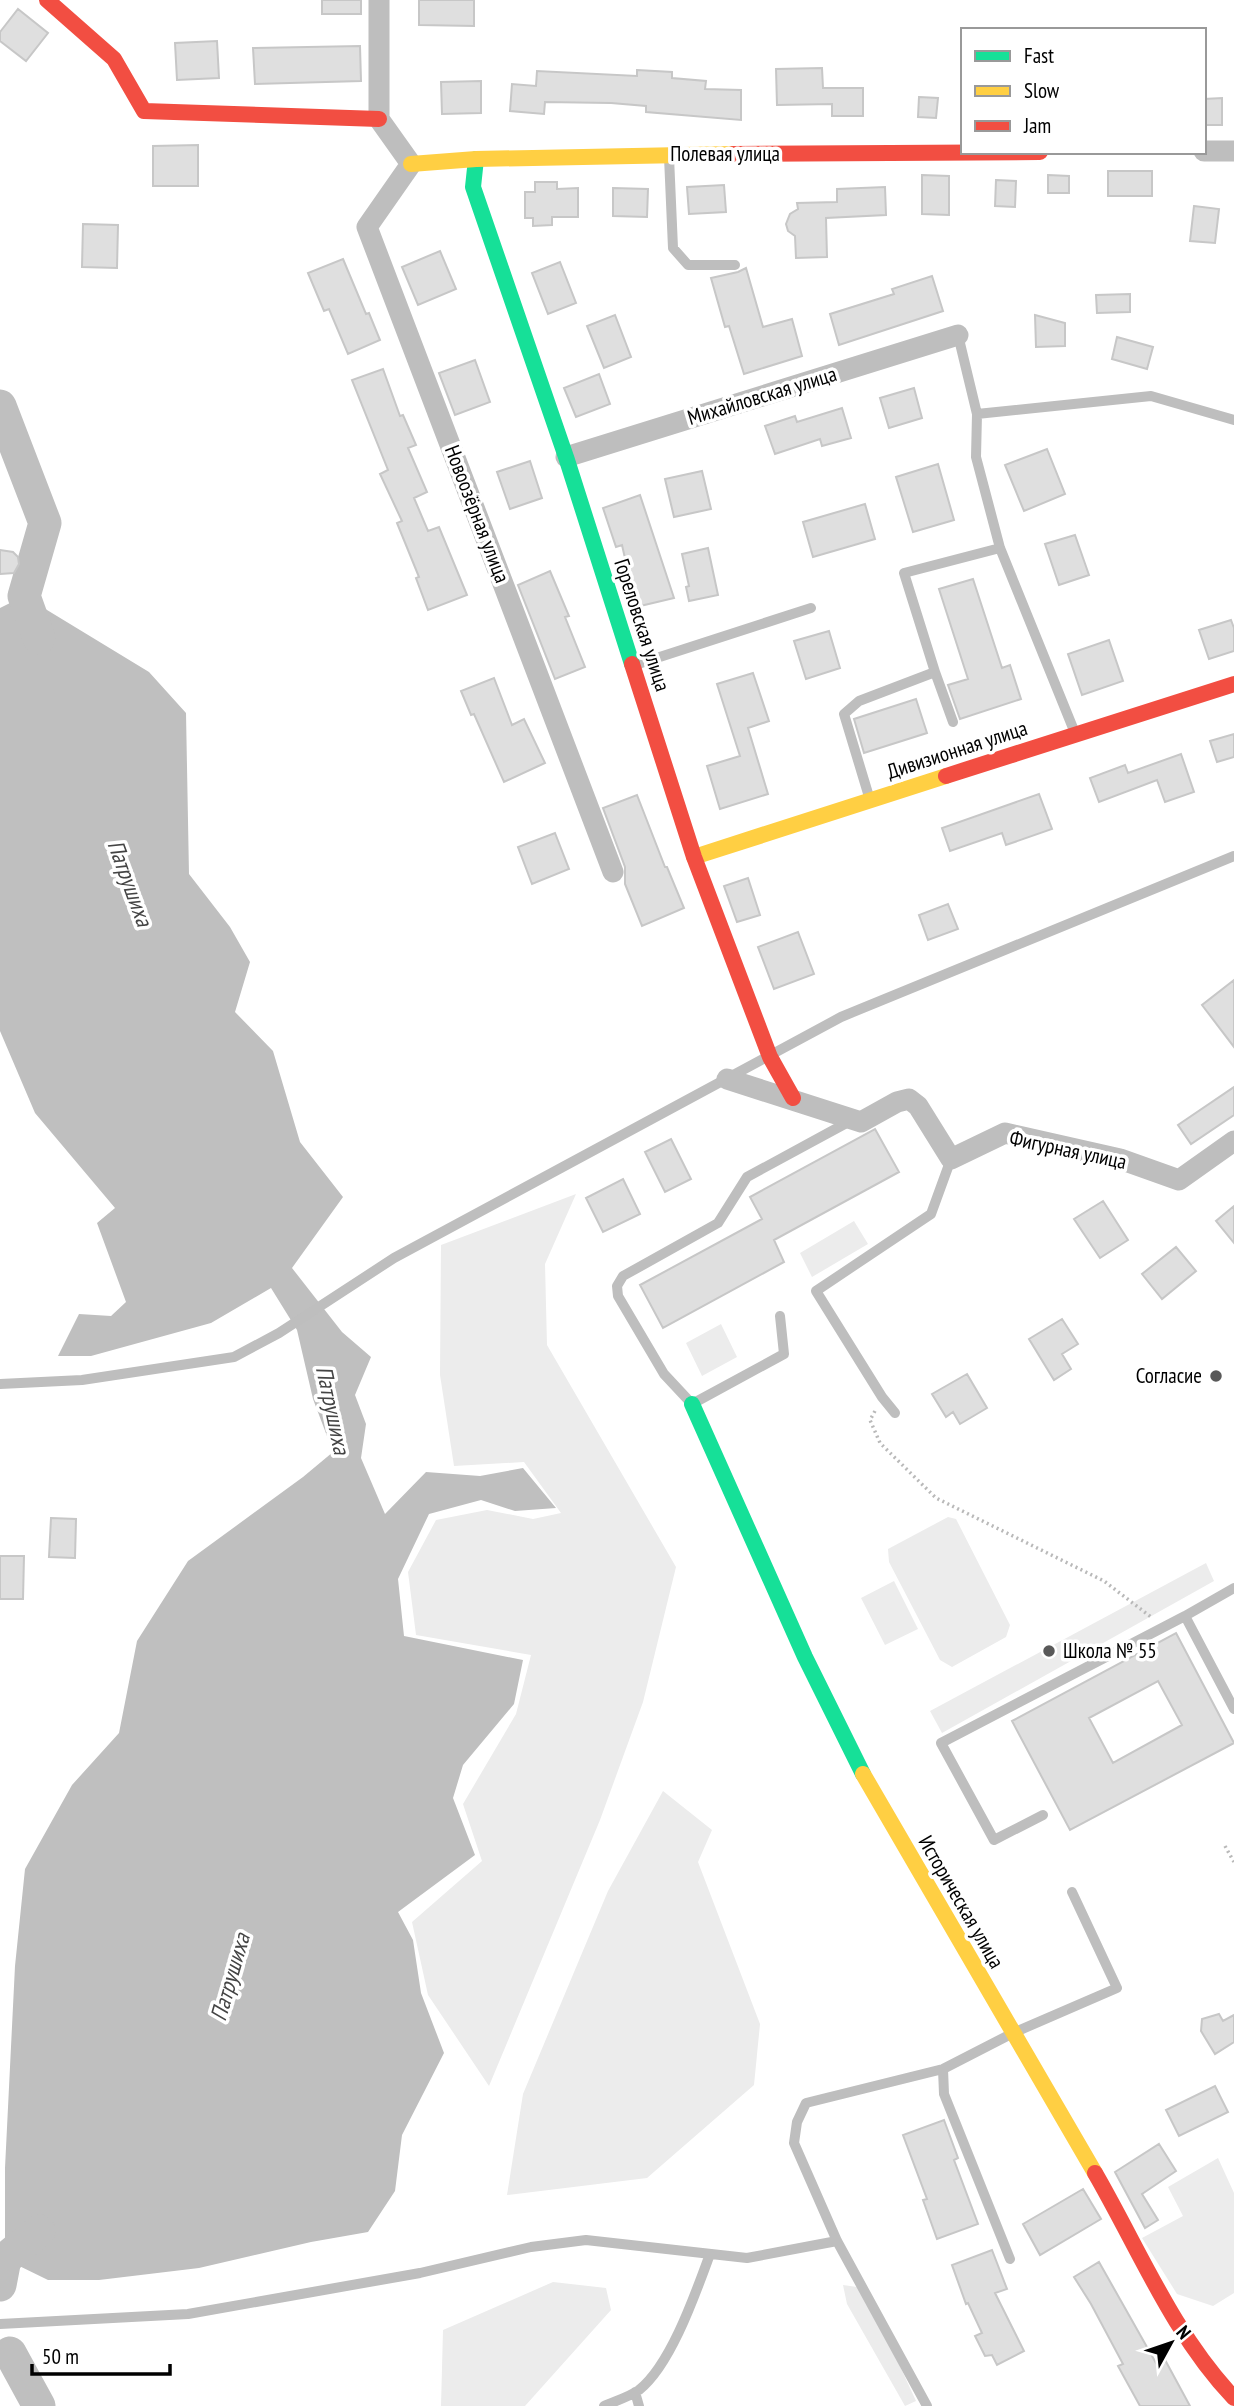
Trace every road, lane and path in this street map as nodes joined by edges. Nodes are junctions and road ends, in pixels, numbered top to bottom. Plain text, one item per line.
1 (47, 0) edge
2 (379, 0) edge
3 (379, 119) junction
4 (1206, 151) edge
5 (1234, 151) edge
6 (961, 152) edge
7 (669, 154) junction
8 (476, 159) junction
9 (411, 164) junction
10 (735, 265) dead end
11 (958, 335) joint
12 (977, 414) junction
13 (1234, 421) edge
14 (566, 457) junction
15 (999, 548) junction
16 (811, 608) dead end
17 (632, 666) junction
18 (934, 672) junction
19 (1234, 684) edge
20 (953, 722) dead end
21 (1075, 733) junction
22 (870, 800) junction
23 (694, 856) junction
24 (1234, 856) edge
25 (613, 872) dead end
26 (770, 1057) junction
27 (727, 1079) junction
28 (793, 1098) junction
29 (852, 1120) junction
30 (1234, 1141) edge
31 (951, 1159) junction
32 (780, 1316) dead end
33 (0, 1384) edge
34 (882, 1397) junction
35 (692, 1404) junction
36 (895, 1413) dead end
37 (1234, 1588) edge
38 (1185, 1616) junction
39 (1163, 1627) junction
40 (1234, 1709) edge
41 (1042, 1815) dead end
42 (1225, 1846) dead end
43 (1234, 1862) edge
44 (1072, 1892) dead end
45 (1013, 2033) junction
46 (943, 2069) junction
47 (837, 2241) junction
48 (709, 2254) junction
49 (1010, 2259) dead end
50 (0, 2324) edge
51 (635, 2392) junction
52 (1234, 2398) edge
53 (604, 2406) edge
54 (639, 2406) edge
55 (927, 2406) edge

1 - 3 street
2 - 3 street
3 - 9 street
4 - 5 street
6 - 7 street, Полевая улица
7 - 8 street, Полевая улица
7 - 10 lane
8 - 9 street, Полевая улица
8 - 14 street, Гореловская улица
9 - 25 street, Новоозёрная улица
11 - 12 lane
11 - 14 street, Михайловская улица
12 - 13 lane
12 - 15 lane
14 - 17 street, Гореловская улица
15 - 18 lane
15 - 21 lane
16 - 17 lane
17 - 23 street, Гореловская улица
18 - 20 lane
18 - 22 lane
19 - 21 street, Дивизионная улица
21 - 22 street, Дивизионная улица
22 - 23 street, Дивизионная улица
23 - 26 street, Гореловская улица
24 - 26 lane
26 - 27 lane
26 - 28 street, Гореловская улица
27 - 28 street
27 - 33 lane
28 - 29 street
29 - 31 street
29 - 35 lane
30 - 31 street, Фигурная улица
31 - 34 lane
32 - 35 lane
34 - 36 lane
34 - 39 path
35 - 45 street, Историческая улица
37 - 38 lane
38 - 39 lane
38 - 40 lane
39 - 41 lane
42 - 43 path
44 - 45 lane
45 - 46 lane
45 - 52 street, Историческая улица
46 - 47 lane
46 - 49 lane
47 - 48 lane
47 - 55 lane
48 - 50 lane
48 - 51 lane
51 - 53 lane
51 - 54 lane

